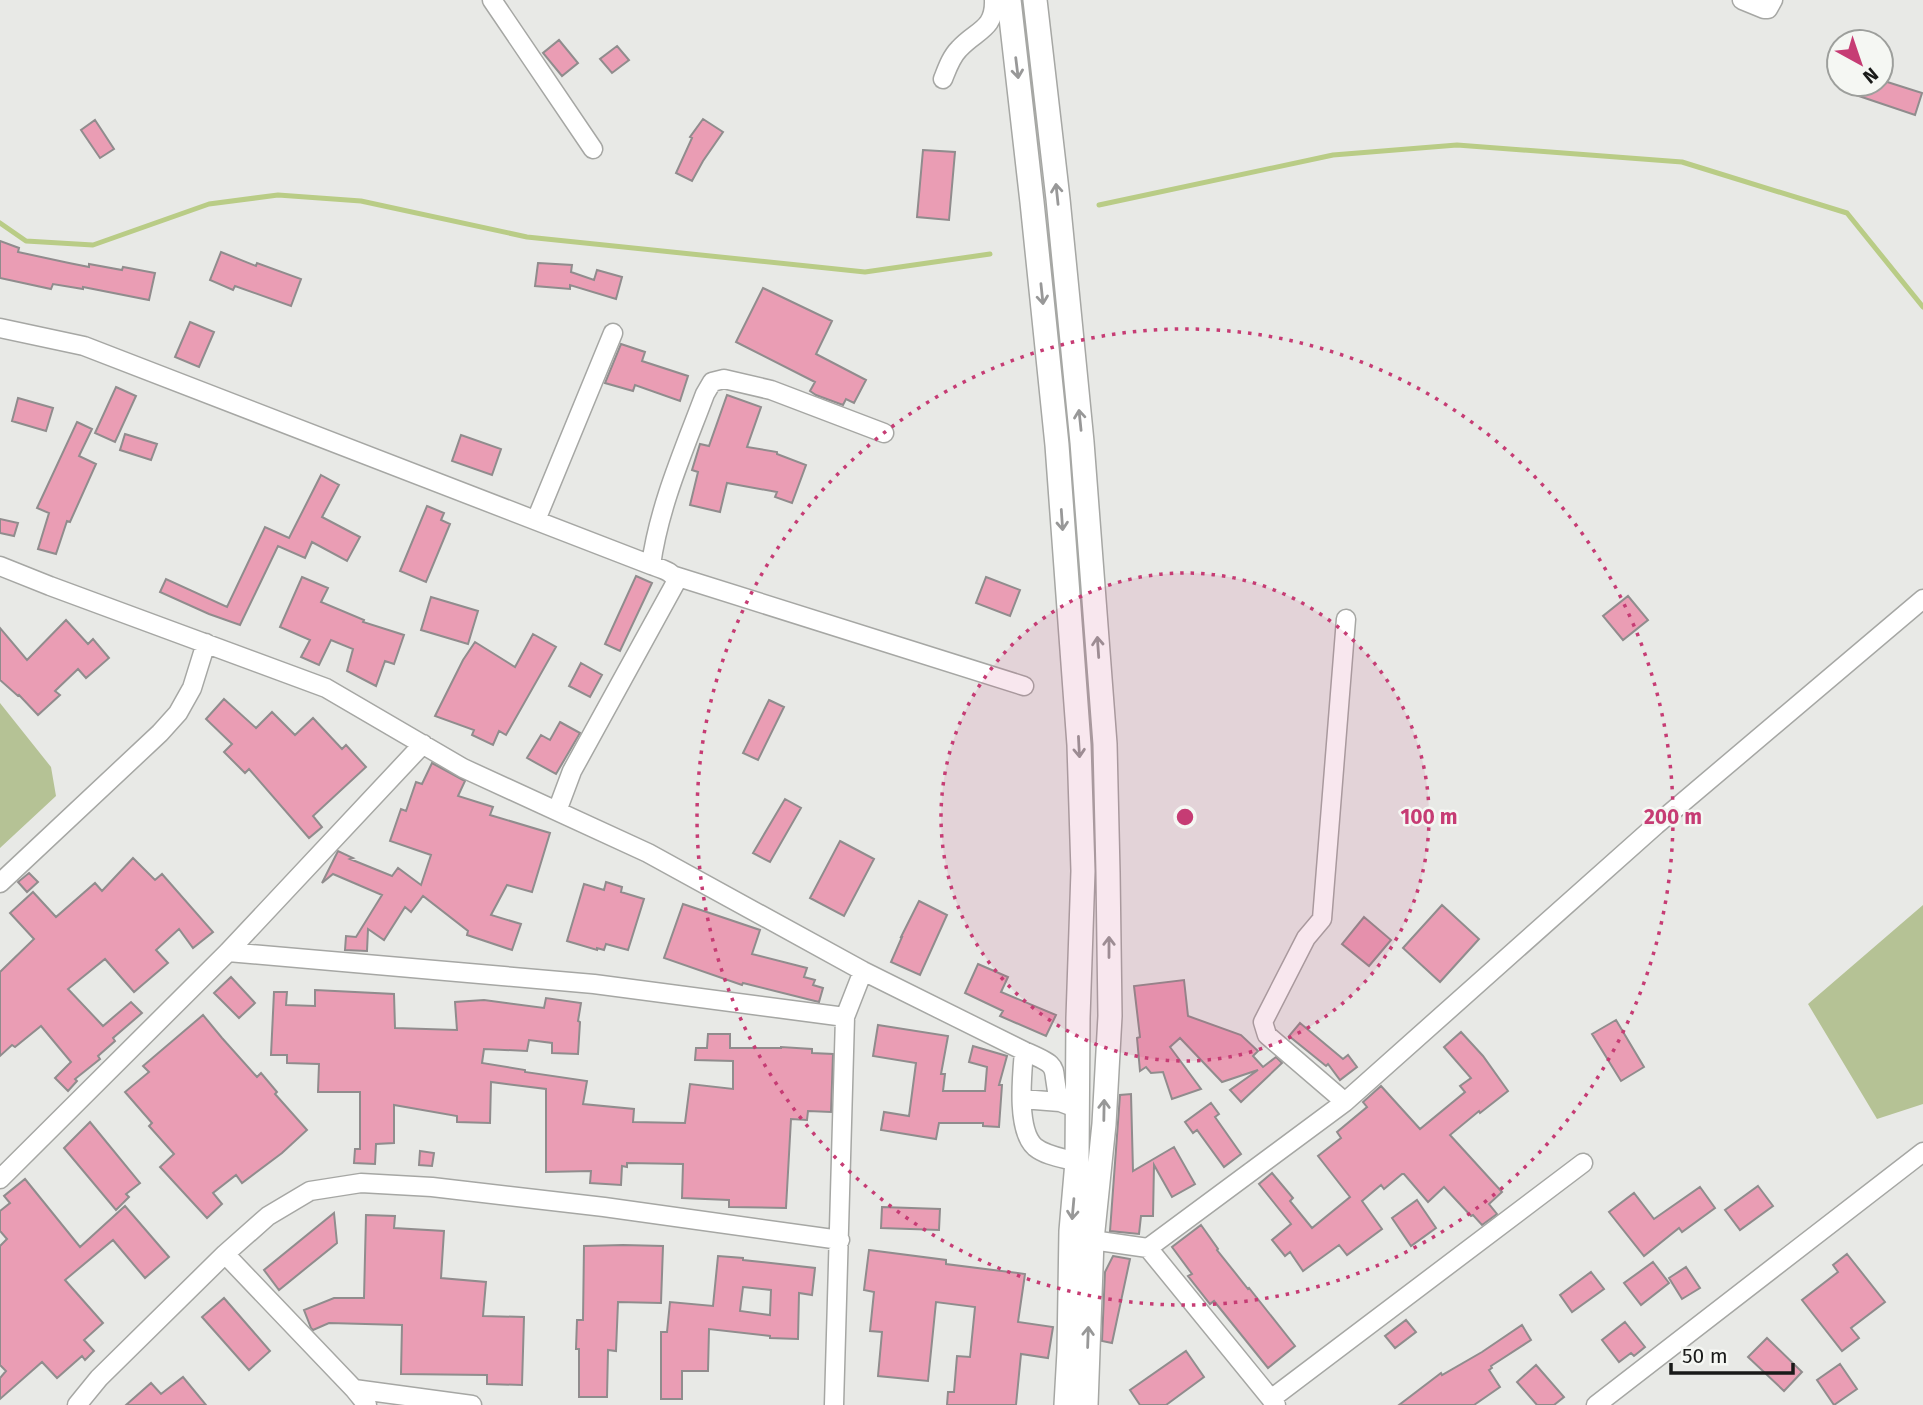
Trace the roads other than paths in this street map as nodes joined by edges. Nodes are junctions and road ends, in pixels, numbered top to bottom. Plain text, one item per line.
1 (492, 0) edge
2 (994, 0) edge
3 (1009, 0) edge
4 (1035, 0) edge
5 (1742, 0) edge
6 (1773, 0) edge
7 (943, 79) dead end
8 (593, 149) dead end
9 (0, 328) edge
10 (613, 333) dead end
11 (884, 433) dead end
12 (536, 520) junction
13 (652, 565) junction
14 (0, 566) edge
15 (675, 576) junction
16 (1923, 599) edge
17 (1346, 619) dead end
18 (206, 643) junction
19 (1024, 686) dead end
20 (423, 744) junction
21 (557, 811) junction
22 (0, 883) edge
23 (228, 952) junction
24 (863, 971) junction
25 (845, 1017) junction
26 (1024, 1051) junction
27 (1022, 1099) junction
28 (1345, 1102) junction
29 (1068, 1105) junction
30 (1923, 1152) edge
31 (1077, 1162) junction
32 (1583, 1163) dead end
33 (0, 1180) edge
34 (840, 1240) junction
35 (1092, 1240) junction
36 (1147, 1248) junction
37 (225, 1254) junction
38 (354, 1389) junction
39 (1273, 1402) edge
40 (77, 1405) edge
41 (367, 1405) edge
42 (472, 1405) edge
43 (834, 1405) edge
44 (1066, 1405) edge
45 (1086, 1405) edge
46 (1596, 1405) edge

1 - 8 street
2 - 7 street
3 -> 29 main road
35 -> 4 main road
5 - 6 street
9 - 12 street
10 - 12 street
11 - 13 street
12 - 13 street
13 - 15 street
14 - 18 street
15 - 19 street
15 - 21 street
16 - 28 street
17 - 28 street
18 - 20 street
18 - 22 street
20 - 21 street
20 - 23 street
21 - 24 street
23 - 25 street
23 - 33 street
24 - 25 street
24 - 26 street
25 - 34 street
26 - 27 street
26 - 29 street
27 - 29 street
27 - 31 street
28 - 36 street
29 - 31 main road
30 - 46 street
31 -> 44 main road
32 - 39 street
34 - 37 street
34 - 43 street
35 - 36 street
45 -> 35 main road
36 - 39 street
37 - 38 street
37 - 40 street
38 - 41 street
38 - 42 street

